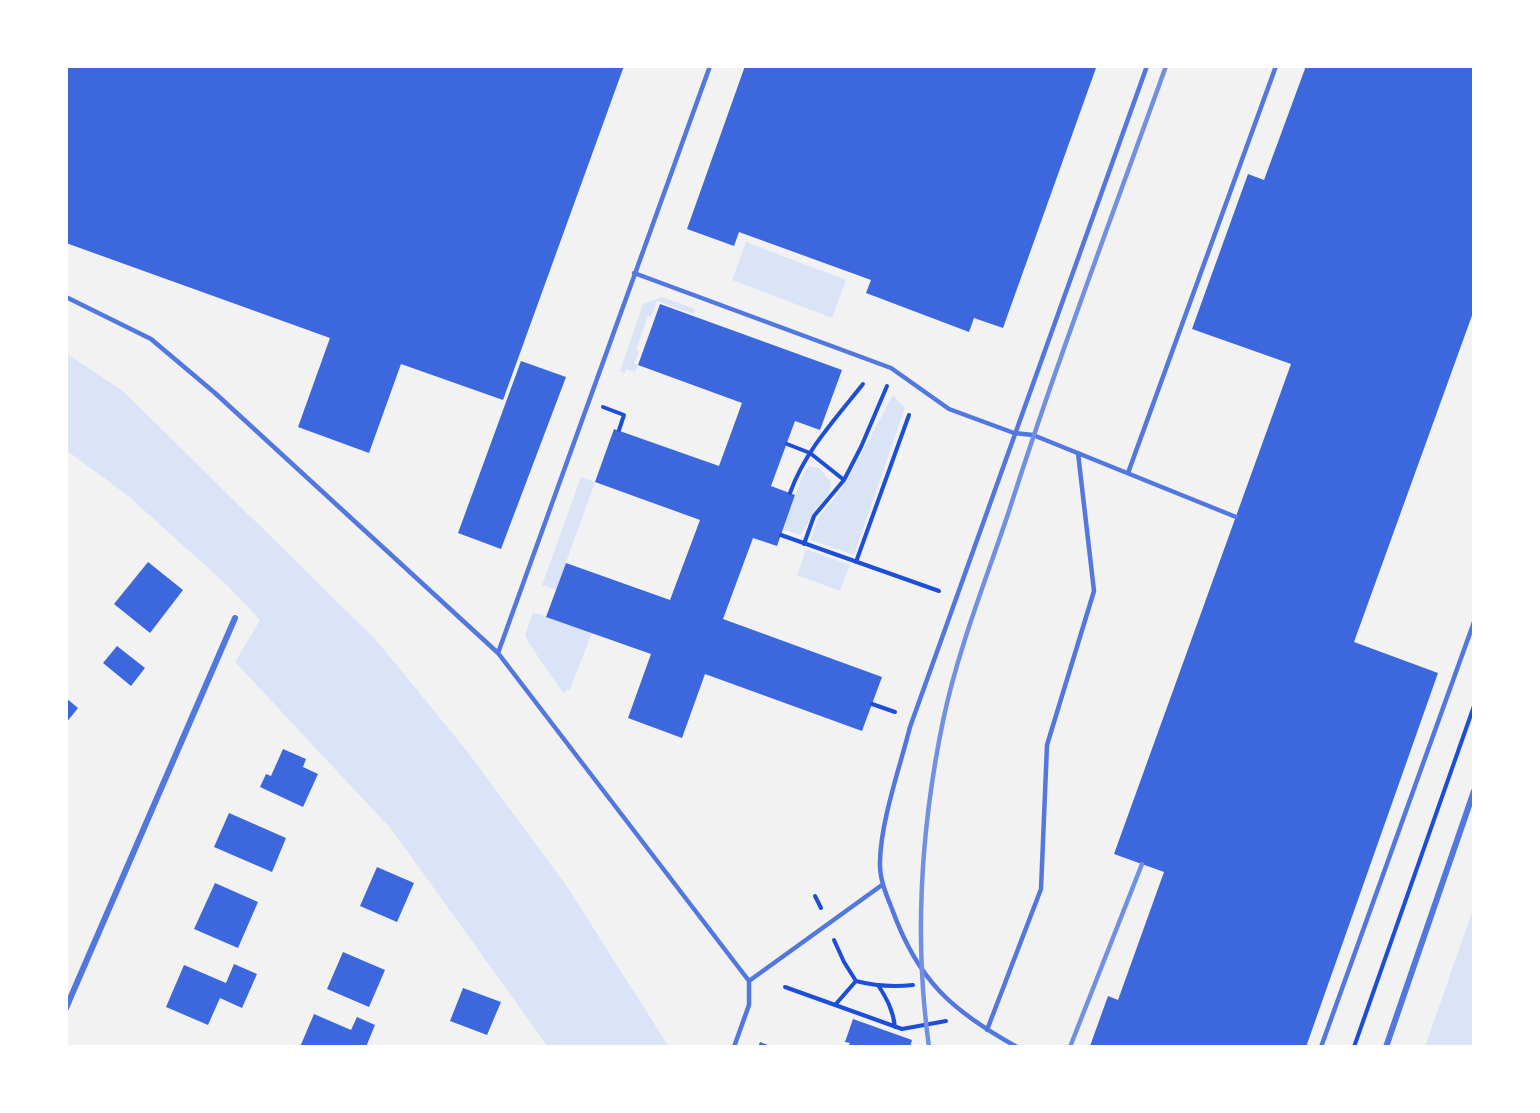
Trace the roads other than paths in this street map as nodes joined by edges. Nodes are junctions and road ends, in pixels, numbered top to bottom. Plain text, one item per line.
1 (710, 66) edge
2 (1147, 66) edge
3 (1276, 66) edge
4 (634, 273) junction
5 (66, 297) edge
6 (1014, 433) junction
7 (1078, 453) junction
8 (1128, 473) junction
9 (1236, 517) dead end
10 (234, 618) dead end
11 (1474, 622) edge
12 (498, 653) junction
13 (1474, 791) edge
14 (882, 885) junction
15 (749, 981) junction
16 (66, 1008) edge
17 (987, 1030) junction
18 (734, 1047) edge
19 (1017, 1047) edge
20 (1321, 1047) edge
21 (1386, 1047) edge

1 - 4 lane
2 - 6 lane
3 - 8 lane
4 - 6 lane
4 - 12 lane
5 - 12 lane
6 - 7 lane
6 - 14 lane
7 - 8 lane
7 - 17 lane
8 - 9 lane
10 - 16 street
11 - 20 lane
12 - 15 lane
13 - 21 street
14 - 15 lane
14 - 17 lane
15 - 18 lane
17 - 19 lane

